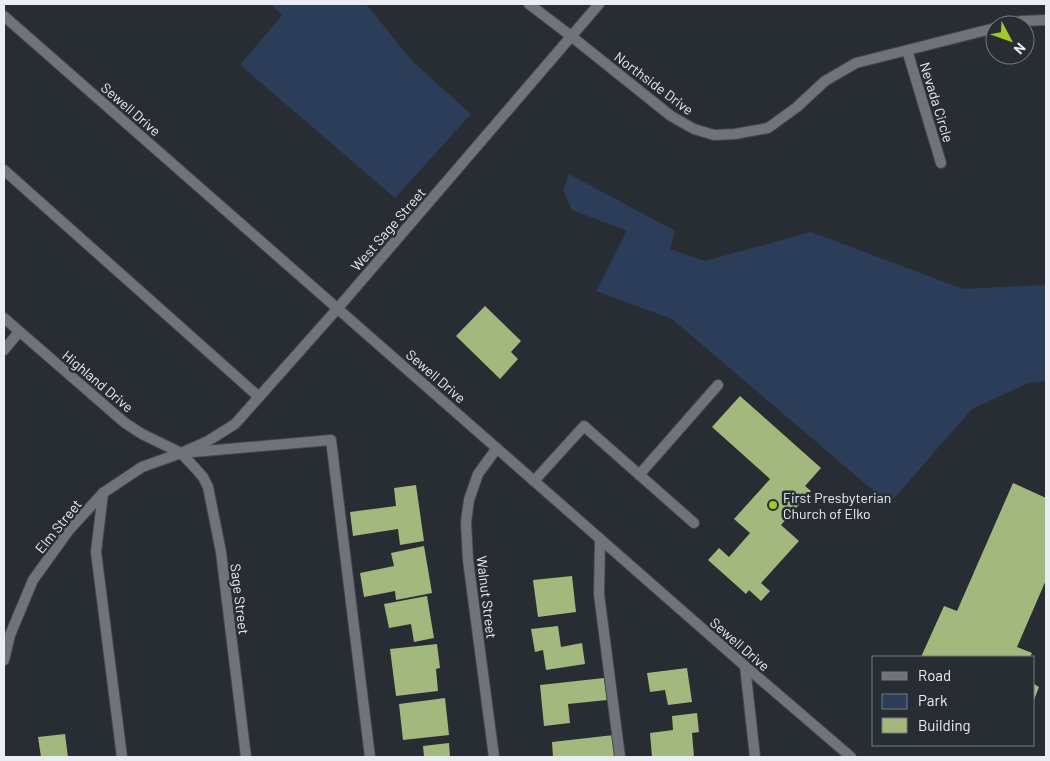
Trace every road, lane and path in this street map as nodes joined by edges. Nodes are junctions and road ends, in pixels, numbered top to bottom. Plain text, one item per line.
1 (529, 4) edge
2 (599, 4) edge
3 (4, 16) edge
4 (985, 30) edge
5 (572, 36) junction
6 (907, 50) junction
7 (941, 163) dead end
8 (4, 170) edge
9 (338, 308) junction
10 (4, 318) edge
11 (19, 332) junction
12 (4, 350) edge
13 (718, 385) dead end
14 (259, 397) junction
15 (497, 448) junction
16 (182, 454) junction
17 (639, 475) junction
18 (534, 481) junction
19 (104, 493) junction
20 (694, 523) dead end
21 (600, 539) junction
22 (4, 660) edge
23 (745, 666) junction
24 (122, 757) edge
25 (246, 757) edge
26 (370, 757) edge
27 (494, 757) edge
28 (620, 757) edge
29 (755, 757) edge
30 (850, 757) edge

1 - 5 street, Northside Drive
2 - 5 street, West Sage Street
3 - 9 street, Sewell Drive
4 - 6 street, Northside Drive
5 - 6 street, Northside Drive
5 - 9 street, West Sage Street
6 - 7 street, Nevada Circle
8 - 14 street
9 - 14 street, West Sage Street
9 - 15 street, Sewell Drive
10 - 11 street, Highland Drive
11 - 12 street
11 - 16 street, Highland Drive
13 - 17 street
14 - 16 street, West Sage Street
15 - 18 street, Sewell Drive
15 - 27 street, Walnut Street
16 - 19 street, Elm Street
16 - 25 street, Sage Street
16 - 26 street
17 - 18 street
17 - 20 street
18 - 21 street, Sewell Drive
19 - 22 street, Elm Street
19 - 24 street
21 - 23 street, Sewell Drive
21 - 28 street
23 - 29 street
23 - 30 street, Sewell Drive

